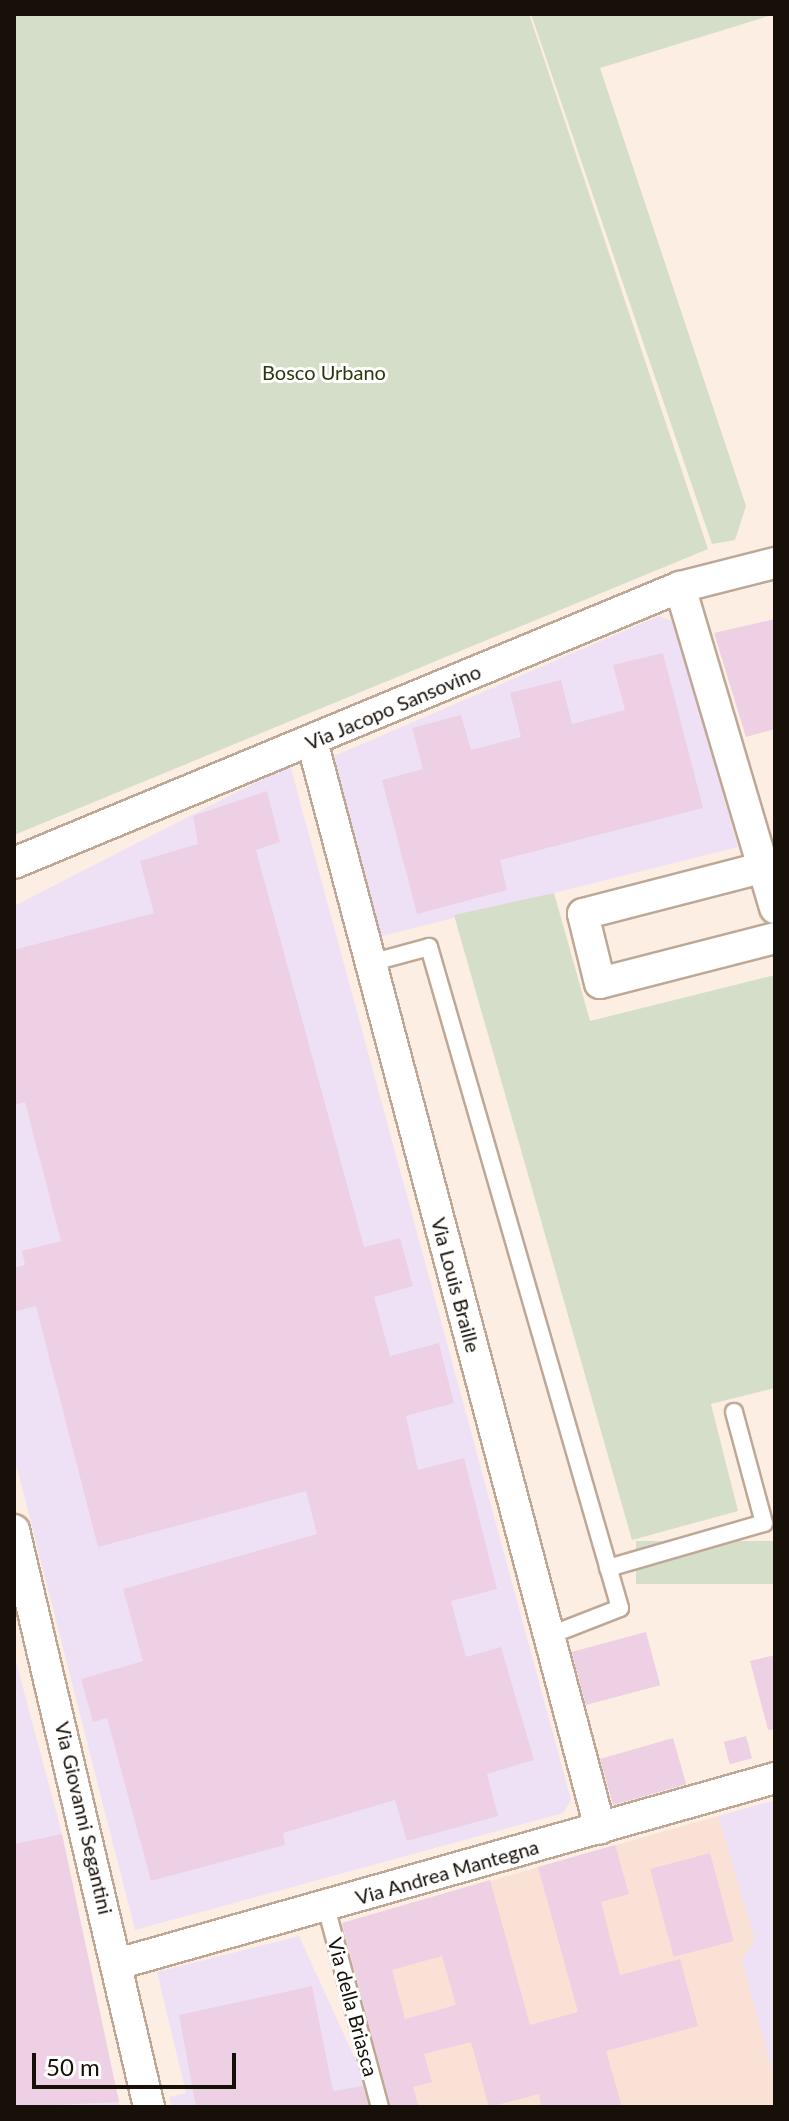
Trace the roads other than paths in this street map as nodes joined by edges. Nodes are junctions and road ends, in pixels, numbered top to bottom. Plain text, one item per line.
1 (775, 563) edge
2 (680, 587) junction
3 (312, 741) junction
4 (763, 820) edge
5 (14, 863) edge
6 (765, 867) junction
7 (775, 908) edge
8 (775, 938) edge
9 (370, 963) junction
10 (734, 1412) dead end
11 (14, 1530) edge
12 (608, 1568) junction
13 (548, 1636) junction
14 (775, 1778) edge
15 (600, 1828) junction
16 (326, 1907) junction
17 (117, 1964) junction
18 (149, 2107) edge
19 (380, 2107) edge

1 - 2 street, Via Jacopo Sansovino
2 - 3 street, Via Jacopo Sansovino
2 - 4 street
3 - 5 street, Via Jacopo Sansovino
3 - 9 street, Via Louis Braille
4 - 6 street
6 - 7 street
6 - 8 street
9 - 12 lane
9 - 13 street, Via Louis Braille
10 - 12 lane
11 - 17 street, Via Giovanni Segantini
12 - 13 lane
13 - 15 street, Via Louis Braille
14 - 15 street, Via Andrea Mantegna
15 - 16 street, Via Andrea Mantegna
16 - 17 street, Via Andrea Mantegna
16 - 19 lane, Via della Briasca
17 - 18 street, Via Giovanni Segantini

